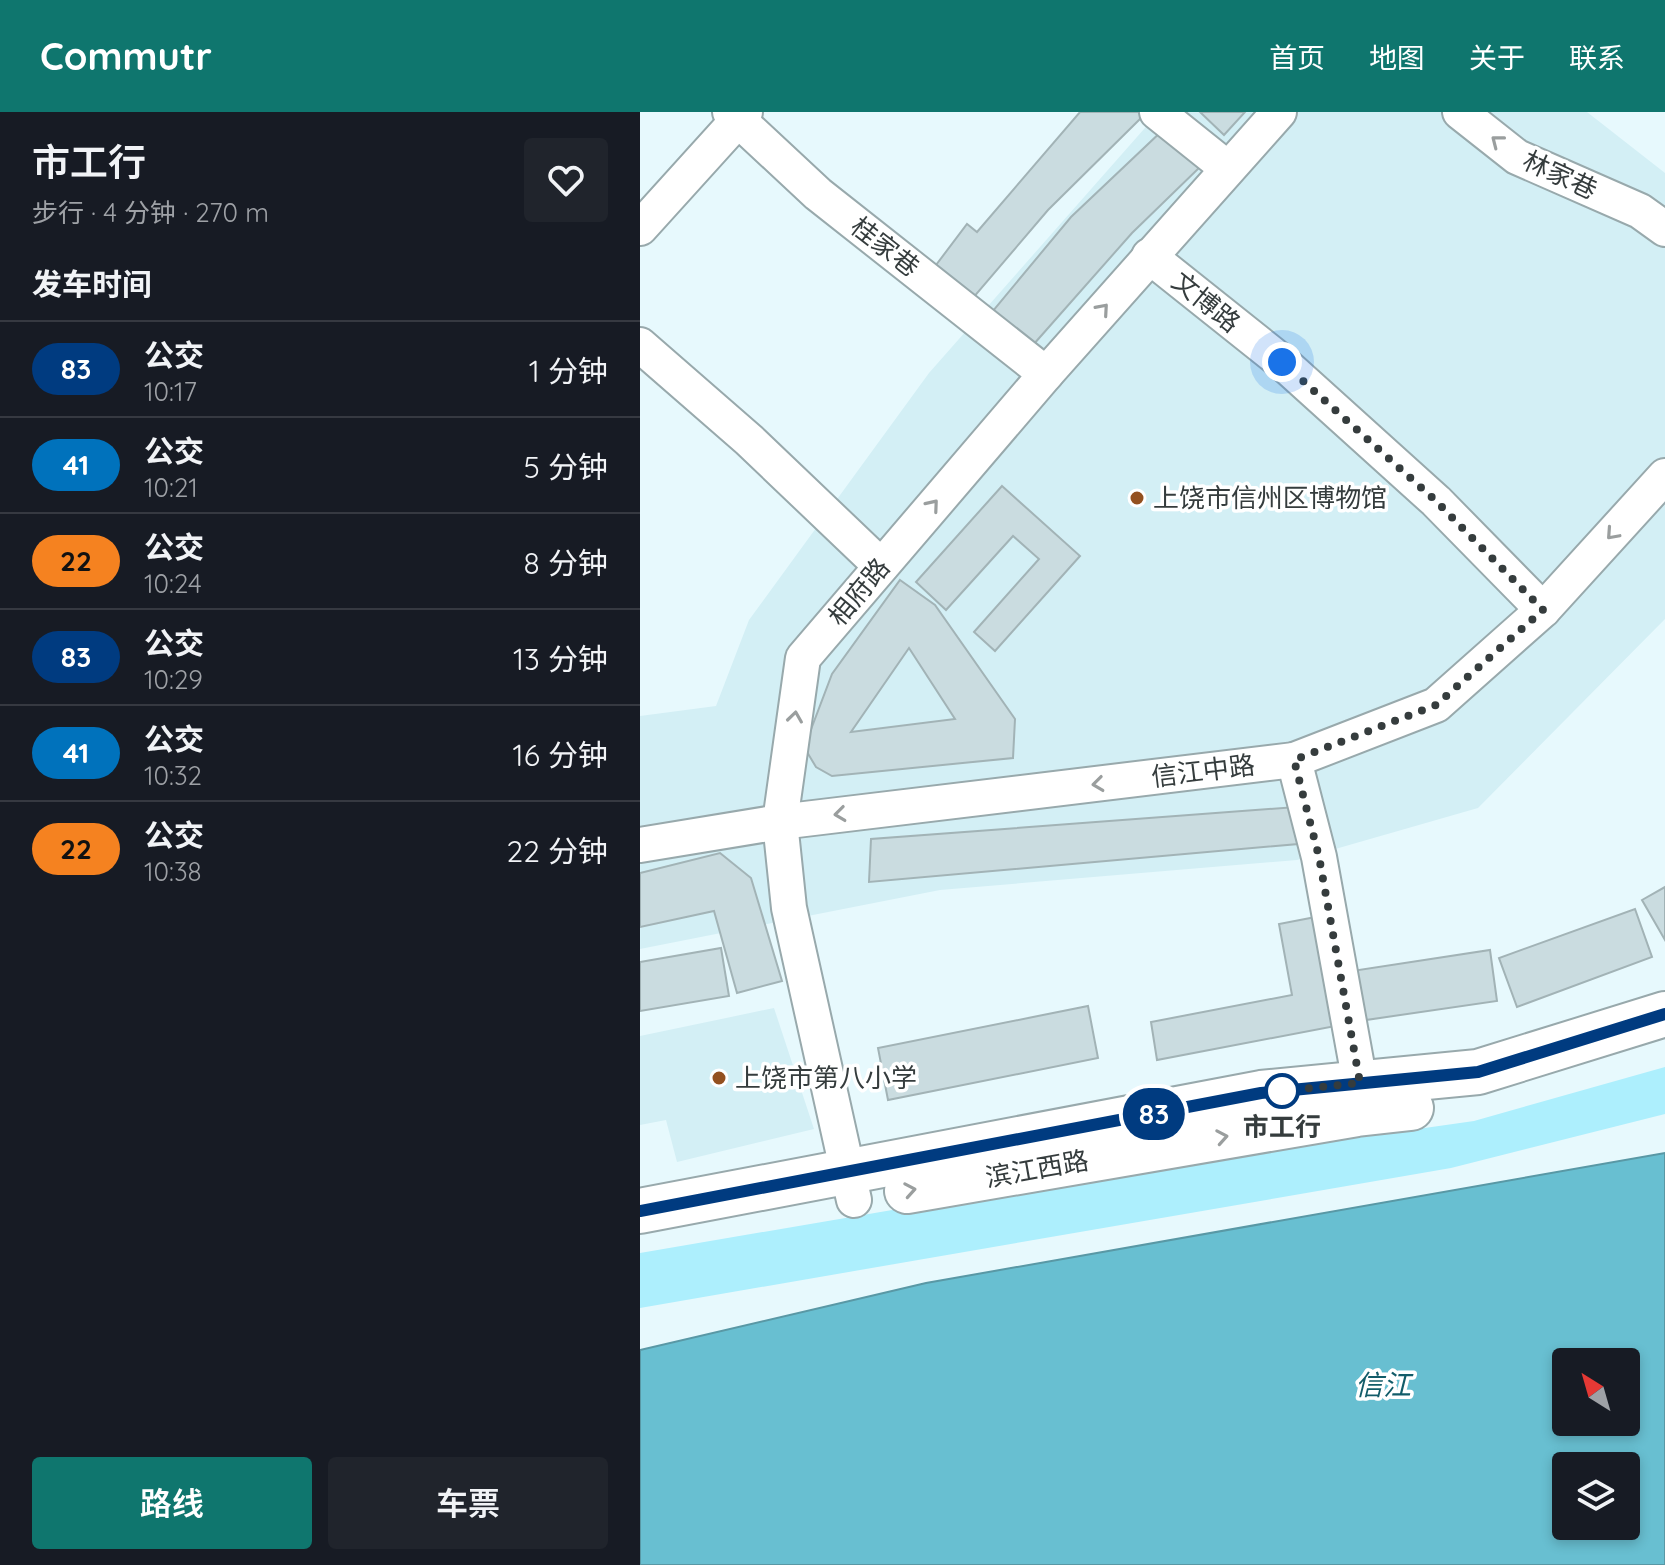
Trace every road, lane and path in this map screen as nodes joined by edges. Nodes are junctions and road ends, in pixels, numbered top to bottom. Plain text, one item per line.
1 (1157, 112) edge
2 (1279, 112) edge
3 (1460, 112) edge
4 (738, 115) edge
5 (1227, 168) junction
6 (640, 228) edge
7 (1665, 229) edge
8 (1149, 256) junction
9 (640, 345) edge
10 (1046, 374) junction
11 (1665, 476) edge
12 (881, 566) junction
13 (1543, 610) junction
14 (1294, 760) junction
15 (780, 822) junction
16 (640, 845) edge
17 (1665, 1014) edge
18 (1665, 1045) edge
19 (1360, 1083) junction
20 (851, 1186) junction
21 (640, 1211) edge
22 (640, 1234) edge

1 - 5 street
2 - 5 street, 相府路
7 -> 3 street, 林家巷
4 - 6 street
4 - 10 street, 桂家巷
5 - 8 street, 相府路
10 -> 8 street, 相府路
8 - 13 street, 文博路
9 - 12 street
12 -> 10 street, 相府路
11 -> 13 street, 信江中路
15 -> 12 street, 相府路
13 - 14 street, 信江中路
14 -> 15 street, 信江中路
14 - 19 street
15 - 16 street, 信江中路
15 - 20 street, 相府路
17 - 19 main road, 滨江西路
20 -> 18 main road, 滨江西路
19 - 20 main road, 滨江西路
20 - 21 main road, 滨江西路
20 - 22 main road, 滨江西路

